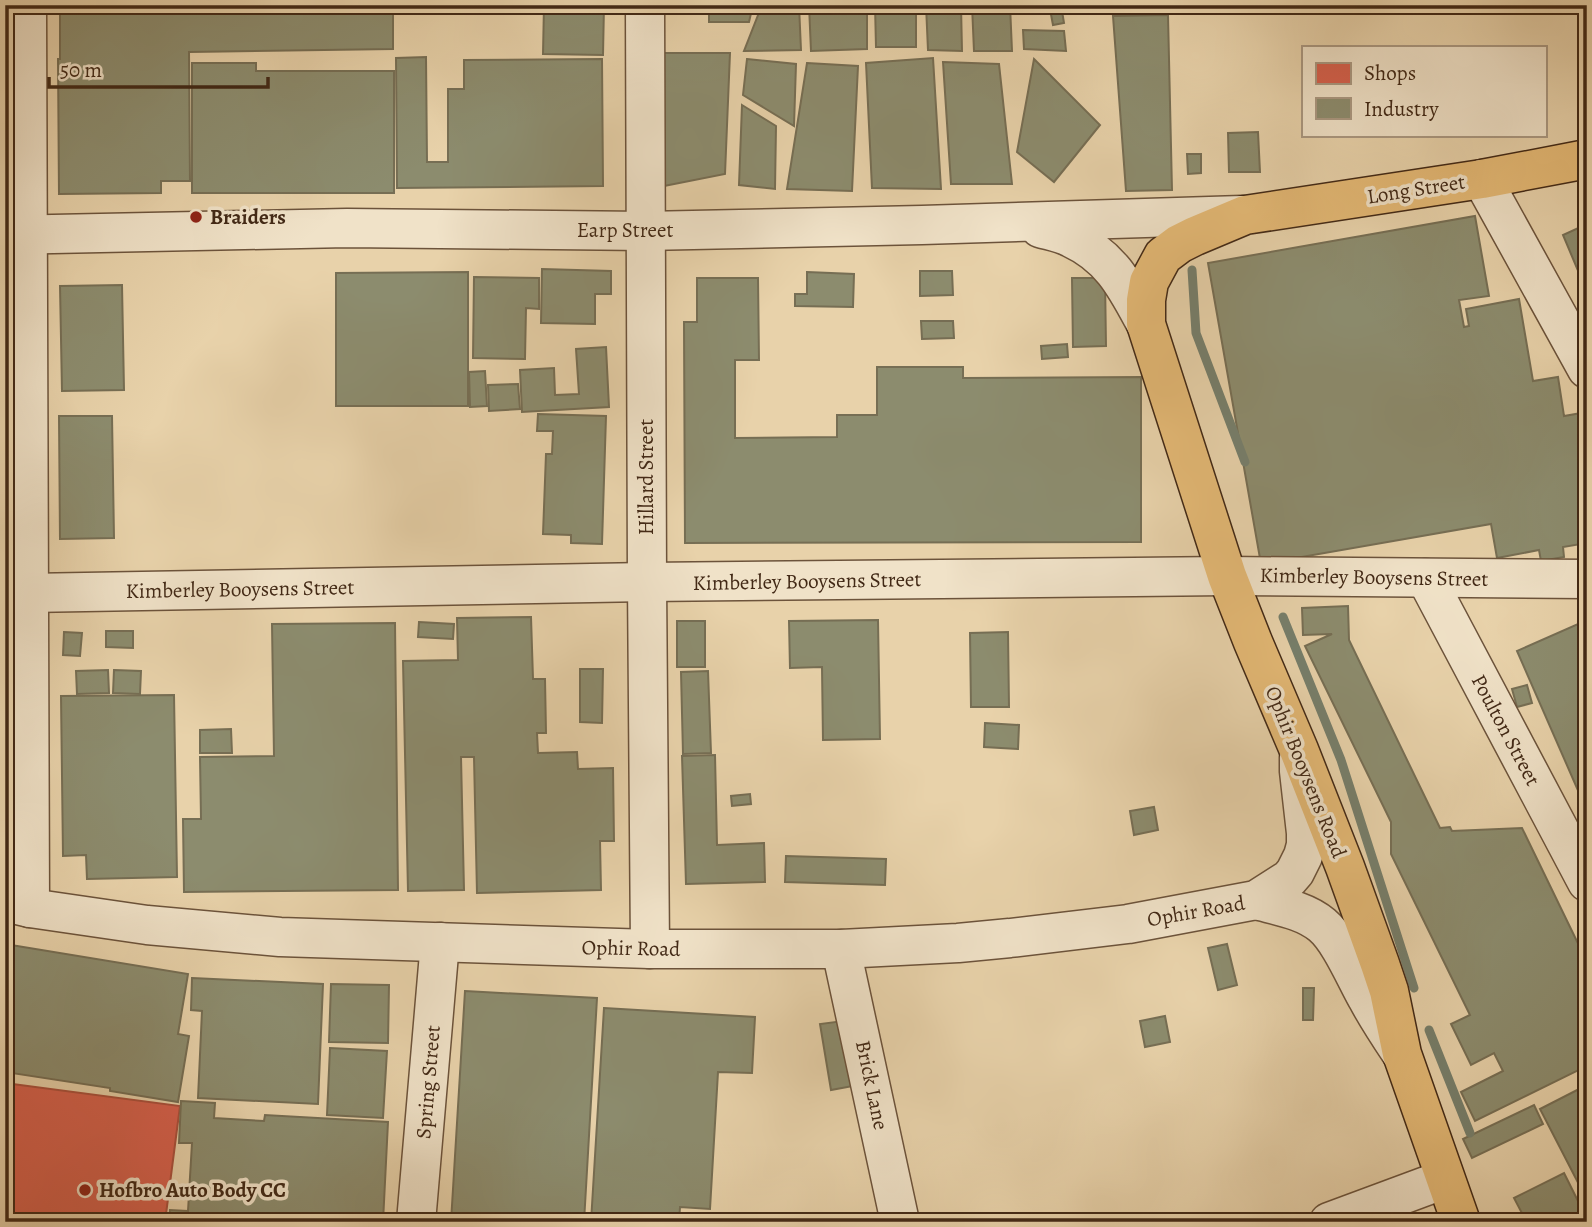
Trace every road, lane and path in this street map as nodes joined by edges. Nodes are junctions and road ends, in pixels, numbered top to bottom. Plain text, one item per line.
1 (27, 5) edge
2 (645, 5) edge
3 (1587, 159) edge
4 (1482, 179) junction
5 (1245, 215) junction
6 (1021, 222) junction
7 (645, 231) junction
8 (17, 235) edge
9 (1146, 324) junction
10 (1587, 369) edge
11 (1227, 576) junction
12 (1426, 578) junction
13 (1587, 579) edge
14 (646, 582) junction
15 (28, 593) junction
16 (1299, 750) junction
17 (1587, 882) edge
18 (1256, 900) junction
19 (18, 905) edge
20 (440, 942) junction
21 (841, 948) junction
22 (650, 949) junction
23 (1402, 1054) junction
24 (1445, 1179) junction
25 (416, 1222) edge
26 (900, 1222) edge
27 (1329, 1222) edge
28 (1461, 1222) edge

1 - 8 street
2 - 7 street, Hillard Street
3 - 4 main road, Long Street
4 - 5 main road, Long Street
4 - 10 street
5 - 6 street, Earp Street
5 - 9 main road, Long Street
6 - 7 street, Earp Street
6 - 9 street
7 - 8 street, Earp Street
7 - 14 street, Hillard Street
8 - 15 street
9 - 11 main road, Ophir Booysens Road
11 - 12 street, Kimberley Booysens Street
11 - 14 street, Kimberley Booysens Street
11 - 16 main road, Ophir Booysens Road
12 - 13 street, Kimberley Booysens Street
12 - 17 street, Poulton Street
14 - 15 street, Kimberley Booysens Street
14 - 22 street, Hillard Street
15 - 19 street
16 - 18 street
16 - 23 main road, Ophir Booysens Road
18 - 21 street, Ophir Road
18 - 23 street
19 - 20 street, Ophir Road
20 - 22 street, Ophir Road
20 - 25 street, Spring Street
21 - 22 street, Ophir Road
21 - 26 street, Brick Lane
23 - 24 main road, Ophir Booysens Road
24 - 27 street
24 - 28 main road, Ophir Booysens Road

